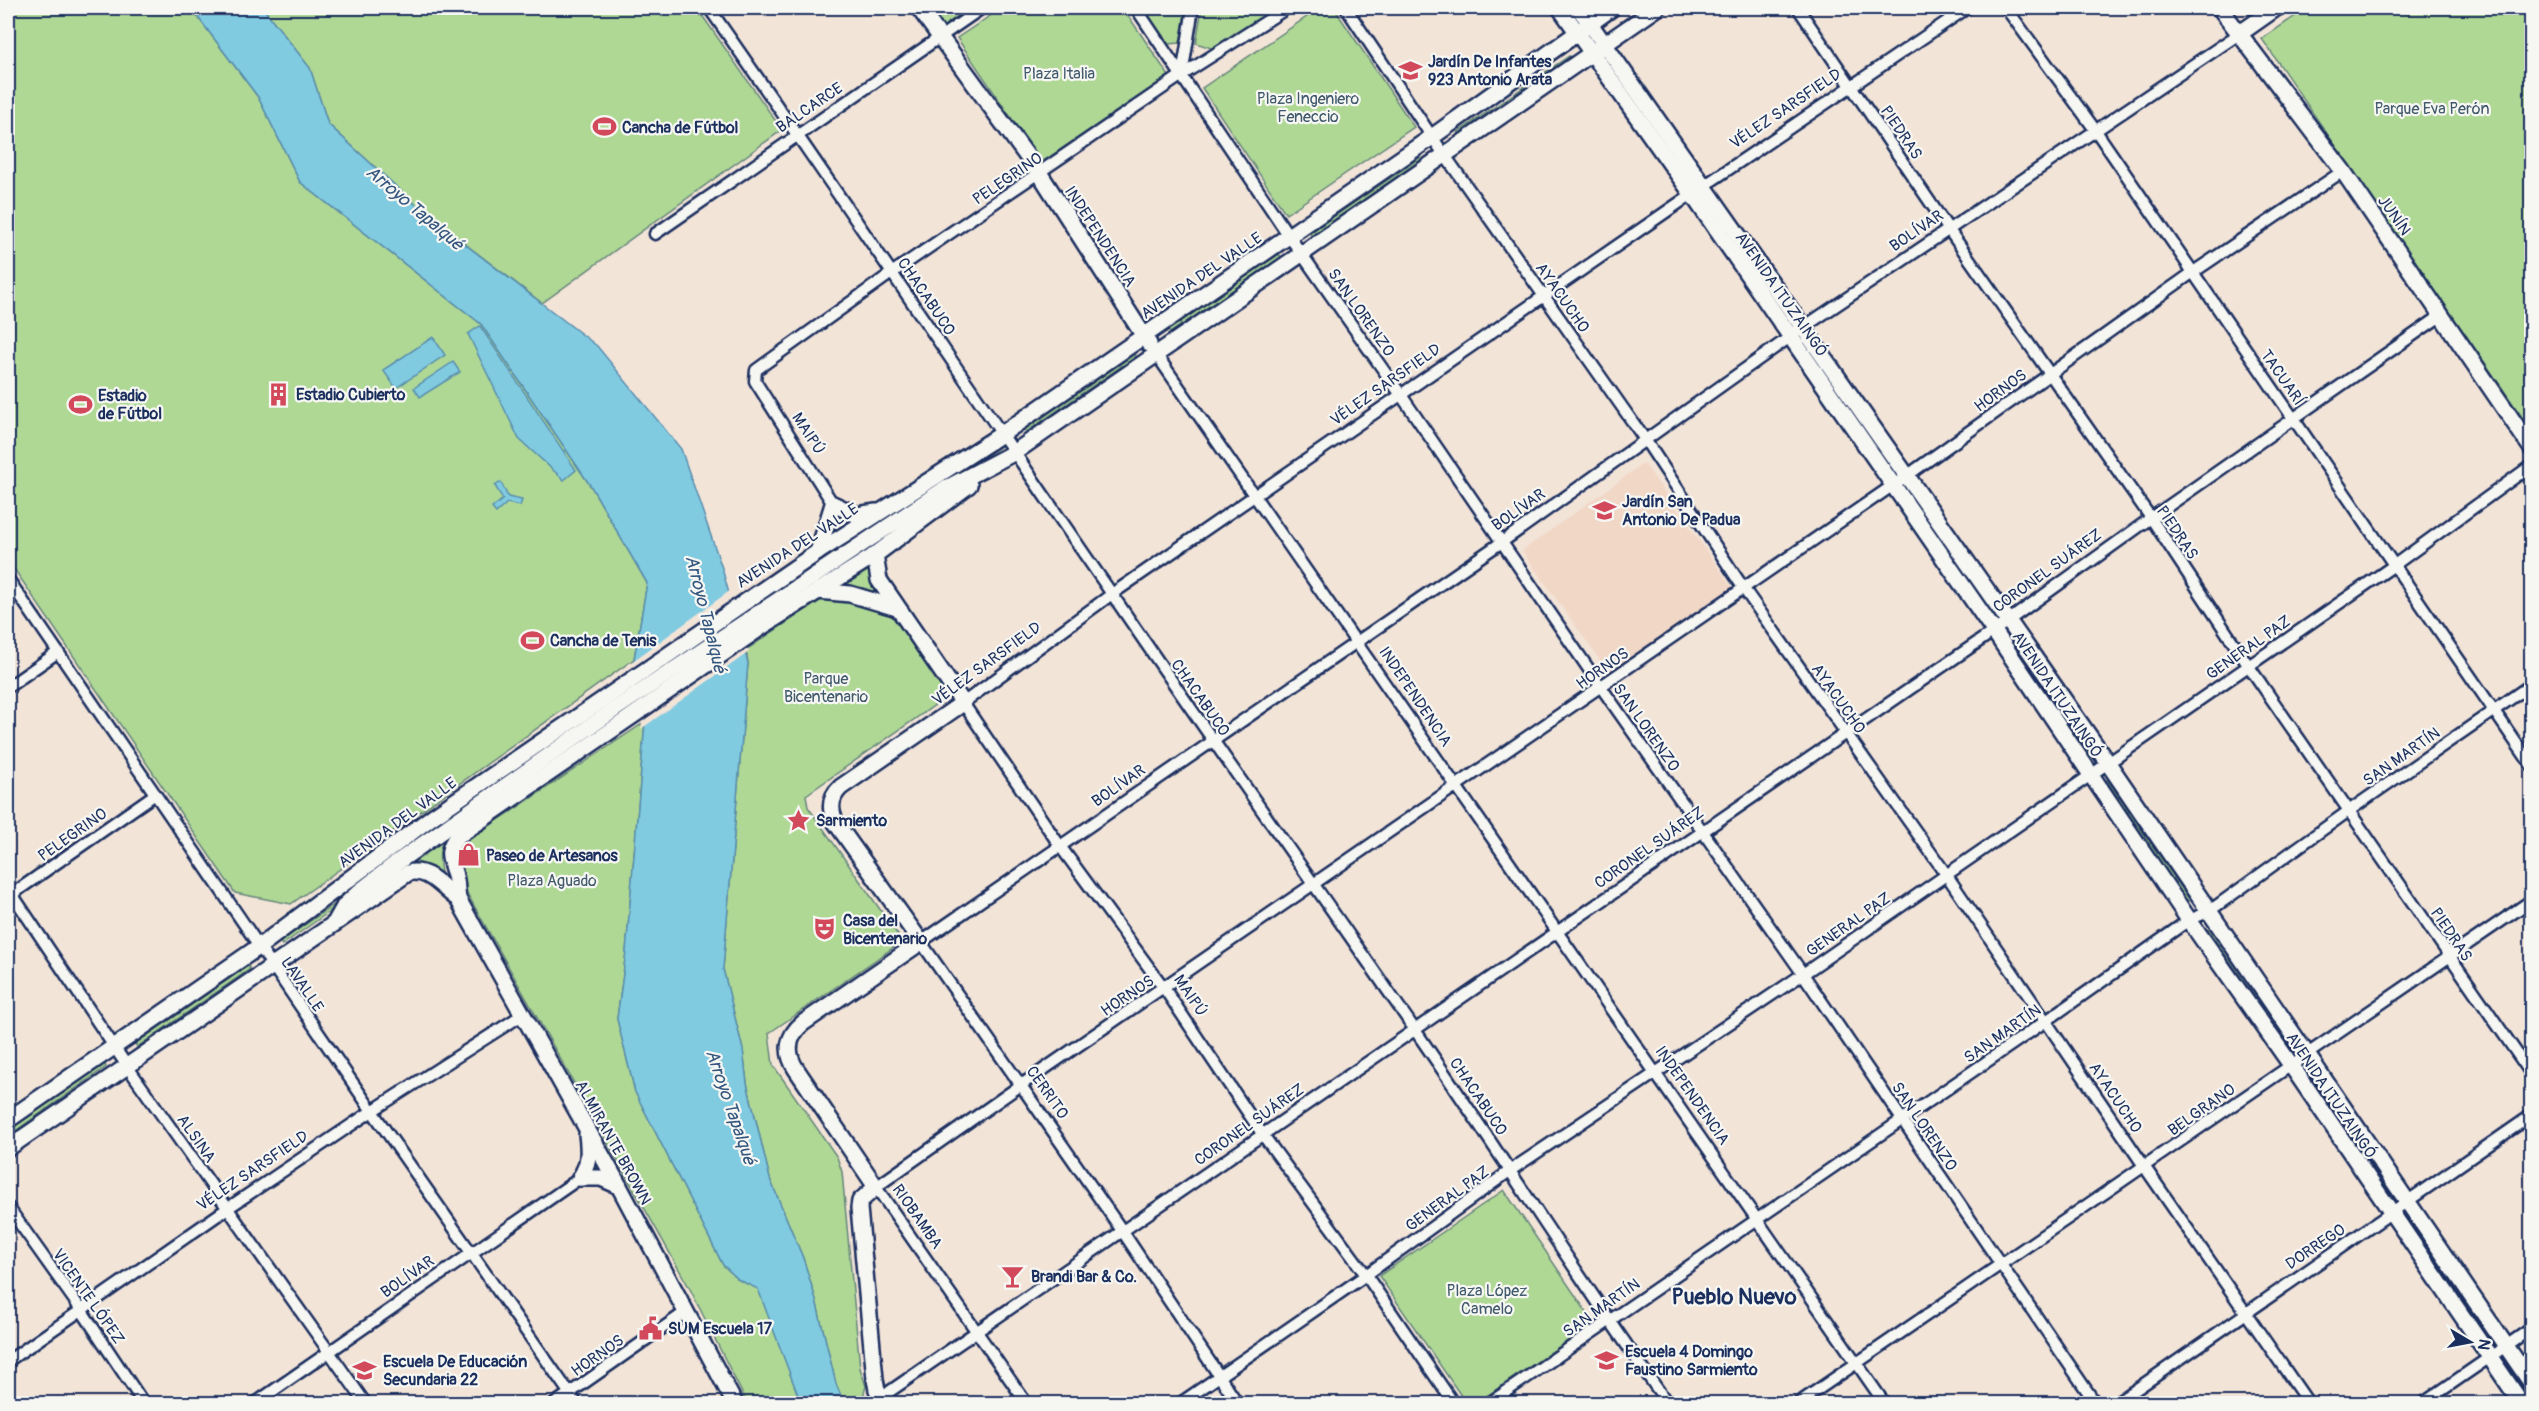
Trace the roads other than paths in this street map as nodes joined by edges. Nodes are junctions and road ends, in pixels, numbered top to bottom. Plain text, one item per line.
1 (709, 8) edge
2 (919, 8) edge
3 (982, 8) edge
4 (1136, 8) edge
5 (1193, 8) edge
6 (1287, 8) edge
7 (1346, 8) edge
8 (1560, 8) edge
9 (1579, 8) edge
10 (1612, 8) edge
11 (1657, 8) edge
12 (1798, 8) edge
13 (1967, 8) edge
14 (2006, 8) edge
15 (2220, 8) edge
16 (2276, 8) edge
17 (1590, 24) junction
18 (1577, 33) junction
19 (2239, 34) junction
20 (940, 37) junction
21 (1598, 48) junction
22 (1182, 75) junction
23 (1852, 84) junction
24 (2096, 130) junction
25 (798, 133) junction
26 (1432, 137) junction
27 (1444, 154) junction
28 (2343, 171) junction
29 (1040, 174) junction
30 (1705, 185) junction
31 (1692, 194) junction
32 (1949, 230) junction
33 (655, 234) dead end
34 (1289, 236) junction
35 (1302, 253) junction
36 (893, 272) junction
37 (2192, 273) junction
38 (1545, 297) junction
39 (2442, 315) junction
40 (1804, 327) junction
41 (1144, 335) junction
42 (1791, 338) junction
43 (1156, 354) junction
44 (2049, 373) junction
45 (755, 381) joint
46 (1401, 395) junction
47 (2293, 419) junction
48 (1002, 434) junction
49 (1646, 441) junction
50 (2532, 449) edge
51 (1015, 452) junction
52 (2532, 465) edge
53 (1908, 476) junction
54 (1892, 486) junction
55 (1256, 495) junction
56 (833, 504) junction
57 (883, 511) junction
58 (2151, 518) junction
59 (1502, 542) junction
60 (818, 552) junction
61 (875, 555) junction
62 (2393, 566) junction
63 (8, 579) edge
64 (1744, 589) junction
65 (818, 591) junction
66 (1112, 594) junction
67 (897, 608) junction
68 (2009, 620) junction
69 (756, 623) junction
70 (1994, 631) junction
71 (1356, 642) junction
72 (57, 652) junction
73 (2248, 665) junction
74 (2532, 684) edge
75 (8, 687) edge
76 (1601, 687) junction
77 (963, 703) junction
78 (615, 709) junction
79 (2494, 710) junction
80 (1845, 734) junction
81 (1213, 741) junction
82 (2108, 763) junction
83 (2532, 765) edge
84 (2090, 774) junction
85 (1456, 787) junction
86 (154, 795) junction
87 (832, 801) joint
88 (2350, 810) junction
89 (1702, 832) junction
90 (1060, 846) junction
91 (1946, 874) junction
92 (1314, 885) junction
93 (9, 893) edge
94 (458, 899) junction
95 (2532, 900) edge
96 (2208, 912) junction
97 (336, 921) junction
98 (2188, 921) junction
99 (1558, 932) junction
100 (921, 942) junction
101 (260, 946) junction
102 (2449, 957) junction
103 (273, 965) junction
104 (1803, 974) junction
105 (1164, 988) junction
106 (522, 1015) junction
107 (2046, 1021) junction
108 (1415, 1030) junction
109 (788, 1046) joint
110 (114, 1047) junction
111 (2305, 1055) junction
112 (2290, 1065) junction
113 (127, 1066) junction
114 (1657, 1074) junction
115 (2532, 1075) edge
116 (1021, 1085) junction
117 (372, 1111) junction
118 (2532, 1115) edge
119 (8, 1120) edge
120 (1903, 1120) junction
121 (586, 1128) junction
122 (1263, 1135) junction
123 (8, 1148) edge
124 (2144, 1166) junction
125 (1511, 1170) junction
126 (580, 1178) junction
127 (619, 1186) junction
128 (876, 1187) junction
129 (2407, 1201) junction
130 (8, 1207) edge
131 (228, 1208) junction
132 (2391, 1213) junction
133 (1758, 1218) junction
134 (1123, 1232) junction
135 (471, 1254) junction
136 (2000, 1264) junction
137 (1365, 1275) junction
138 (82, 1311) junction
139 (687, 1311) junction
140 (2245, 1312) junction
141 (1609, 1320) junction
142 (2532, 1328) edge
143 (978, 1332) junction
144 (2504, 1347) junction
145 (331, 1351) junction
146 (2490, 1357) junction
147 (8, 1361) edge
148 (1857, 1362) junction
149 (1219, 1377) junction
150 (2532, 1384) edge
151 (569, 1393) junction
152 (882, 1401) edge
153 (144, 1404) edge
154 (254, 1404) edge
155 (366, 1404) edge
156 (554, 1404) edge
157 (577, 1404) edge
158 (735, 1404) edge
159 (1027, 1404) edge
160 (1179, 1404) edge
161 (1238, 1404) edge
162 (1454, 1404) edge
163 (1488, 1404) edge
164 (1668, 1404) edge
165 (1797, 1404) edge
166 (1885, 1404) edge
167 (2096, 1404) edge
168 (2115, 1404) edge
169 (2309, 1404) edge
170 (2422, 1404) edge
171 (2522, 1404) edge

1 - 25 street, CHACABUCO
2 - 20 main road, INDEPENDENCIA
3 - 20 street, BALCARCE
4 - 22 street, SAN LORENZO
5 - 22 street
6 - 22 street, PELEGRINO
7 - 26 street, AYACUCHO
8 - 18 main road, AVENIDA ITUZAINGÓ
9 - 17 main road, AVENIDA ITUZAINGÓ
10 - 17 main road, AVENIDA DEL VALLE
11 - 21 main road, AVENIDA DEL VALLE
12 - 23 street, PIEDRAS
13 - 23 street, VÉLEZ SARSFIELD
14 - 24 street, TACUARÍ
15 - 19 main road, JUNÍN
16 - 19 main road, BOLÍVAR
17 - 18 main road, AVENIDA DEL VALLE
17 - 21 main road, AVENIDA ITUZAINGÓ
18 - 21 main road, AVENIDA ITUZAINGÓ
18 - 26 main road, AVENIDA DEL VALLE
19 - 24 street, BOLÍVAR
19 - 28 main road, JUNÍN
20 - 25 street, BALCARCE
20 - 29 main road, INDEPENDENCIA
21 - 27 main road, AVENIDA DEL VALLE
21 - 30 main road, AVENIDA ITUZAINGÓ
21 - 31 main road, AVENIDA ITUZAINGÓ
22 - 29 street, PELEGRINO
22 - 34 street, SAN LORENZO
23 - 30 street, VÉLEZ SARSFIELD
23 - 32 street, PIEDRAS
24 - 32 street, BOLÍVAR
24 - 37 street, TACUARÍ
25 - 33 street, BALCARCE
25 - 36 street, CHACABUCO
26 - 27 street, AYACUCHO
26 - 34 main road, AVENIDA DEL VALLE
27 - 35 main road, AVENIDA DEL VALLE
27 - 38 street, AYACUCHO
28 - 37 street, HORNOS
28 - 39 main road, JUNÍN
29 - 36 street, PELEGRINO
29 - 41 main road, INDEPENDENCIA
30 - 31 street, VÉLEZ SARSFIELD
30 - 40 main road, AVENIDA ITUZAINGÓ
31 - 38 street, VÉLEZ SARSFIELD
31 - 42 main road, AVENIDA ITUZAINGÓ
32 - 40 street, BOLÍVAR
32 - 44 street, PIEDRAS
34 - 35 street, SAN LORENZO
34 - 41 main road, AVENIDA DEL VALLE
35 - 43 main road, AVENIDA DEL VALLE
35 - 46 street, SAN LORENZO
36 - 45 street, PELEGRINO
36 - 48 street, CHACABUCO
37 - 44 street, HORNOS
37 - 47 street, TACUARÍ
38 - 46 street, VÉLEZ SARSFIELD
38 - 49 street, AYACUCHO
39 - 47 street, CORONEL SUÁREZ
39 - 50 main road, JUNÍN
40 - 42 street, BOLÍVAR
40 - 53 main road, AVENIDA ITUZAINGÓ
41 - 43 main road, INDEPENDENCIA
41 - 48 main road, AVENIDA DEL VALLE
42 - 49 street, BOLÍVAR
42 - 54 main road, AVENIDA ITUZAINGÓ
43 - 51 main road, AVENIDA DEL VALLE
43 - 55 street, INDEPENDENCIA
44 - 53 street, HORNOS
44 - 58 street, PIEDRAS
45 - 56 street, MAIPÚ
46 - 55 street, VÉLEZ SARSFIELD
46 - 59 street, SAN LORENZO
47 - 58 street, CORONEL SUÁREZ
47 - 62 street, TACUARÍ
48 - 51 street, CHACABUCO
48 - 57 main road, AVENIDA DEL VALLE
49 - 59 street, BOLÍVAR
49 - 64 street, AYACUCHO
51 - 61 main road, AVENIDA DEL VALLE
51 - 66 street, CHACABUCO
51 - 69 main road, AVENIDA DEL VALLE
52 - 62 street, GENERAL PAZ
53 - 54 street, HORNOS
53 - 68 main road, AVENIDA ITUZAINGÓ
54 - 64 street, HORNOS
54 - 70 main road, AVENIDA ITUZAINGÓ
55 - 66 street, VÉLEZ SARSFIELD
55 - 71 street, INDEPENDENCIA
56 - 57 main road
56 - 60 main road
57 - 60 main road, AVENIDA DEL VALLE
58 - 68 street, CORONEL SUÁREZ
58 - 73 street, PIEDRAS
59 - 71 street, BOLÍVAR
59 - 76 street, SAN LORENZO
60 - 78 main road, AVENIDA DEL VALLE
61 - 65 main road, AVENIDA DEL VALLE
61 - 67 main road, MAIPÚ
62 - 73 street, GENERAL PAZ
62 - 79 street, TACUARÍ
63 - 72 street, LAVALLE
64 - 76 street, HORNOS
64 - 80 street, AYACUCHO
65 - 67 main road
65 - 69 main road, AVENIDA DEL VALLE
66 - 77 street, VÉLEZ SARSFIELD
66 - 81 street, CHACABUCO
67 - 77 main road, MAIPÚ
68 - 70 street, CORONEL SUÁREZ
68 - 82 main road, AVENIDA ITUZAINGÓ
69 - 78 main road, AVENIDA DEL VALLE
70 - 80 street, CORONEL SUÁREZ
70 - 84 main road, AVENIDA ITUZAINGÓ
71 - 81 street, BOLÍVAR
71 - 85 street, INDEPENDENCIA
72 - 75 street
72 - 86 street, LAVALLE
73 - 82 street, GENERAL PAZ
73 - 88 street, PIEDRAS
74 - 79 street, SAN MARTÍN
76 - 85 street, HORNOS
76 - 89 street, SAN LORENZO
77 - 87 main road, VÉLEZ SARSFIELD
77 - 90 street, MAIPÚ
78 - 94 main road, AVENIDA DEL VALLE
78 - 97 main road, AVENIDA DEL VALLE
78 - 101 main road, AVENIDA DEL VALLE
79 - 83 street, TACUARÍ
79 - 88 street, SAN MARTÍN
80 - 89 street, CORONEL SUÁREZ
80 - 91 street, AYACUCHO
81 - 90 street, BOLÍVAR
81 - 92 street, CHACABUCO
82 - 84 street, GENERAL PAZ
82 - 96 main road, AVENIDA ITUZAINGÓ
84 - 91 street, GENERAL PAZ
84 - 98 main road, AVENIDA ITUZAINGÓ
85 - 92 street, HORNOS
85 - 99 street, INDEPENDENCIA
86 - 93 street, PELEGRINO
86 - 101 street, LAVALLE
87 - 100 main road, CERRITO
88 - 96 street, SAN MARTÍN
88 - 102 street, PIEDRAS
89 - 99 street, CORONEL SUÁREZ
89 - 104 street, SAN LORENZO
90 - 100 street, BOLÍVAR
90 - 105 street, MAIPÚ
91 - 104 street, GENERAL PAZ
91 - 107 street, AYACUCHO
92 - 105 street, HORNOS
92 - 108 street, CHACABUCO
93 - 110 street, ALSINA
94 - 97 main road
94 - 106 main road, ALMIRANTE BROWN
95 - 102 street, BELGRANO
96 - 98 street, SAN MARTÍN
96 - 111 main road, AVENIDA ITUZAINGÓ
97 - 103 main road, AVENIDA DEL VALLE
98 - 107 street, SAN MARTÍN
98 - 112 main road, AVENIDA ITUZAINGÓ
99 - 108 street, CORONEL SUÁREZ
99 - 114 street, INDEPENDENCIA
100 - 109 main road, BOLÍVAR
100 - 116 street, CERRITO
101 - 103 street, LAVALLE
101 - 110 main road, AVENIDA DEL VALLE
102 - 111 street, BELGRANO
102 - 115 street, PIEDRAS
103 - 113 main road, AVENIDA DEL VALLE
103 - 117 street, LAVALLE
104 - 114 street, GENERAL PAZ
104 - 120 street, SAN LORENZO
105 - 116 street, HORNOS
105 - 122 street, MAIPÚ
106 - 117 street, VÉLEZ SARSFIELD
106 - 121 main road, ALMIRANTE BROWN
107 - 120 street, SAN MARTÍN
107 - 124 street, AYACUCHO
108 - 122 street, CORONEL SUÁREZ
108 - 125 street, CHACABUCO
109 - 128 main road, RIOBAMBA
110 - 113 street, ALSINA
110 - 119 main road, AVENIDA DEL VALLE
111 - 112 street, BELGRANO
111 - 129 main road, AVENIDA ITUZAINGÓ
112 - 124 street, BELGRANO
112 - 132 main road, AVENIDA ITUZAINGÓ
113 - 123 main road, AVENIDA DEL VALLE
113 - 131 street, ALSINA
114 - 125 street, GENERAL PAZ
114 - 133 street, INDEPENDENCIA
116 - 128 street, HORNOS
116 - 134 street, CERRITO
117 - 131 street, VÉLEZ SARSFIELD
117 - 135 street, LAVALLE
118 - 129 street, DORREGO
120 - 133 street, SAN MARTÍN
120 - 136 street, SAN LORENZO
121 - 126 main road
121 - 127 main road, ALMIRANTE BROWN
122 - 134 street, CORONEL SUÁREZ
122 - 137 street, MAIPÚ
124 - 136 street, BELGRANO
124 - 140 street, AYACUCHO
125 - 137 street, GENERAL PAZ
125 - 141 street, CHACABUCO
126 - 127 main road
126 - 135 street, BOLÍVAR
127 - 139 main road, ALMIRANTE BROWN
128 - 143 street, RIOBAMBA
128 - 152 main road
129 - 132 street, DORREGO
129 - 144 main road, AVENIDA ITUZAINGÓ
130 - 138 street, VICENTE LÓPEZ
131 - 138 street, VÉLEZ SARSFIELD
131 - 145 street, ALSINA
132 - 140 street, DORREGO
132 - 146 main road, AVENIDA ITUZAINGÓ
133 - 141 street, SAN MARTÍN
133 - 148 street, INDEPENDENCIA
134 - 143 street, CORONEL SUÁREZ
134 - 149 street, CERRITO
135 - 145 street, BOLÍVAR
135 - 151 street, LAVALLE
136 - 148 street, BELGRANO
136 - 167 street, SAN LORENZO
137 - 149 street, GENERAL PAZ
137 - 162 street, MAIPÚ
138 - 147 street, VÉLEZ SARSFIELD
138 - 153 street, VICENTE LÓPEZ
139 - 151 street, HORNOS
139 - 158 main road, ALMIRANTE BROWN
140 - 168 street, DORREGO
140 - 169 street, AYACUCHO
141 - 163 street, SAN MARTÍN
141 - 164 street, CHACABUCO
142 - 144 street
143 - 152 street, CORONEL SUÁREZ
143 - 159 street, RIOBAMBA
144 - 146 street
144 - 150 main road, AVENIDA ITUZAINGÓ
145 - 154 street, BOLÍVAR
145 - 155 street, ALSINA
146 - 170 street
146 - 171 main road, AVENIDA ITUZAINGÓ
148 - 165 street, BELGRANO
148 - 166 street, INDEPENDENCIA
149 - 160 street, GENERAL PAZ
149 - 161 street, CERRITO
151 - 156 street, HORNOS
151 - 157 street, LAVALLE

